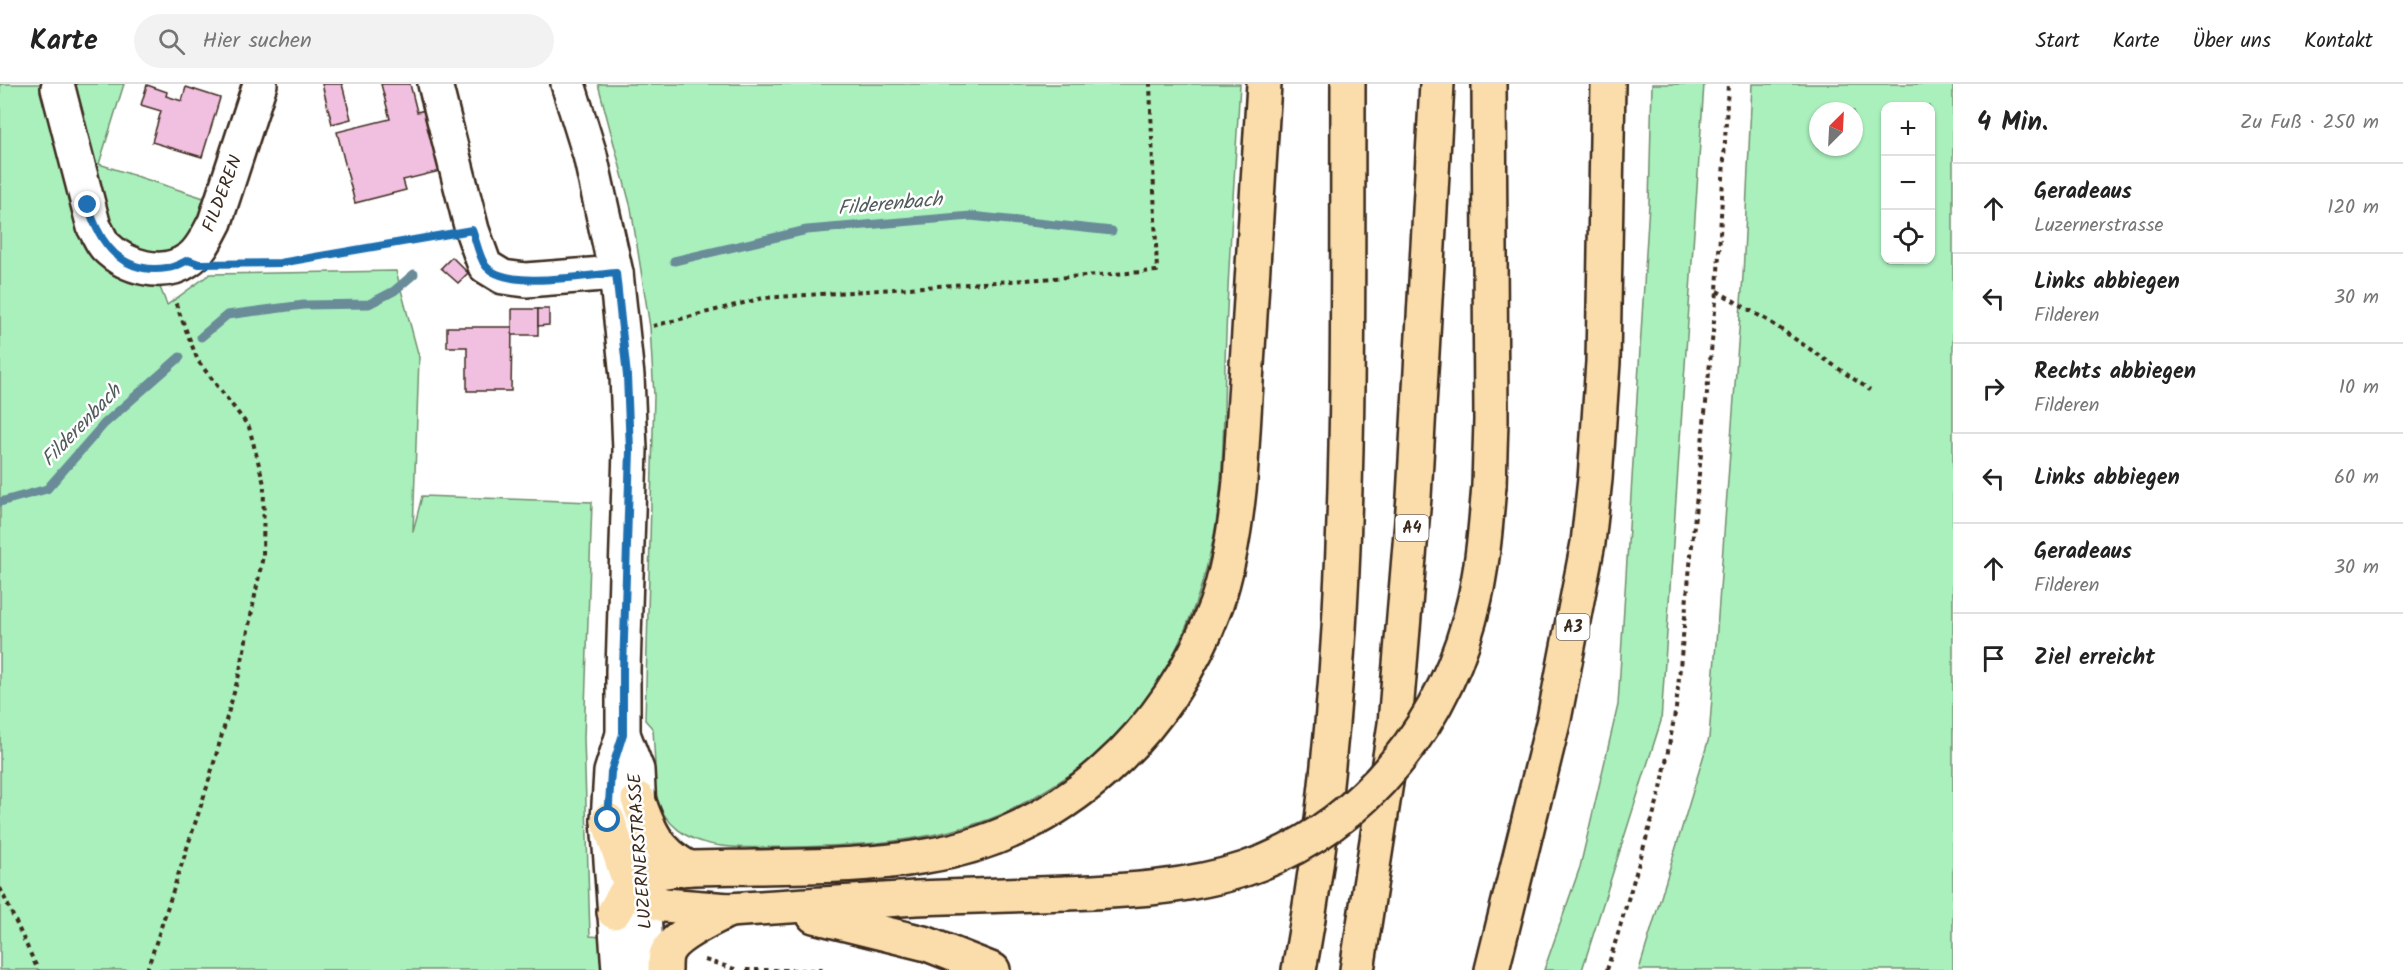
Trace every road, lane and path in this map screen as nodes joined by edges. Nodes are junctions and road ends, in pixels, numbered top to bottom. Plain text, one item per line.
1 (260, 84) edge
2 (435, 84) edge
3 (568, 84) edge
4 (1150, 84) edge
5 (1264, 84) edge
6 (1326, 84) edge
7 (1348, 84) edge
8 (1437, 84) edge
9 (1489, 84) edge
10 (1608, 84) edge
11 (1728, 84) edge
12 (58, 88) dead end
13 (472, 230) junction
14 (178, 264) junction
15 (616, 273) junction
16 (1717, 291) junction
17 (623, 334) junction
18 (1347, 363) junction
19 (1870, 390) dead end
20 (623, 734) junction
21 (638, 799) junction
22 (608, 820) joint
23 (1524, 838) junction
24 (688, 868) junction
25 (0, 888) edge
26 (632, 893) junction
27 (777, 908) junction
28 (729, 910) junction
29 (38, 970) edge
30 (147, 970) edge
31 (619, 970) edge
32 (647, 970) edge
33 (665, 970) edge
34 (747, 970) edge
35 (826, 970) edge
36 (993, 970) edge
37 (1299, 970) edge
38 (1357, 970) edge
39 (1479, 970) edge
40 (1492, 970) edge
41 (1607, 970) edge

1 - 14 main road, FILDEREN
2 - 13 main road
3 - 15 main road, LUZERNERSTRASSE
4 - 17 path
5 - 24 highway
6 - 18 highway
7 - 18 highway
8 - 38 highway, A4
9 - 27 highway, bridge
10 - 23 highway, A3
11 - 16 path
12 - 14 main road
13 - 14 path
13 - 15 main road
14 - 30 path
15 - 17 main road, LUZERNERSTRASSE
16 - 19 path
16 - 41 path
17 - 20 main road, LUZERNERSTRASSE
18 - 37 highway
20 - 21 main road, LUZERNERSTRASSE
20 - 22 main road, LUZERNERSTRASSE
21 - 24 highway
21 - 26 main road, LUZERNERSTRASSE
22 - 26 highway
23 - 39 highway, A3
23 - 40 highway
24 - 26 highway
25 - 29 path
26 - 28 highway
26 - 31 main road, LUZERNERSTRASSE
26 - 32 main road, LUZERNERSTRASSE
27 - 28 highway
27 - 36 highway
28 - 33 highway
34 - 35 path

